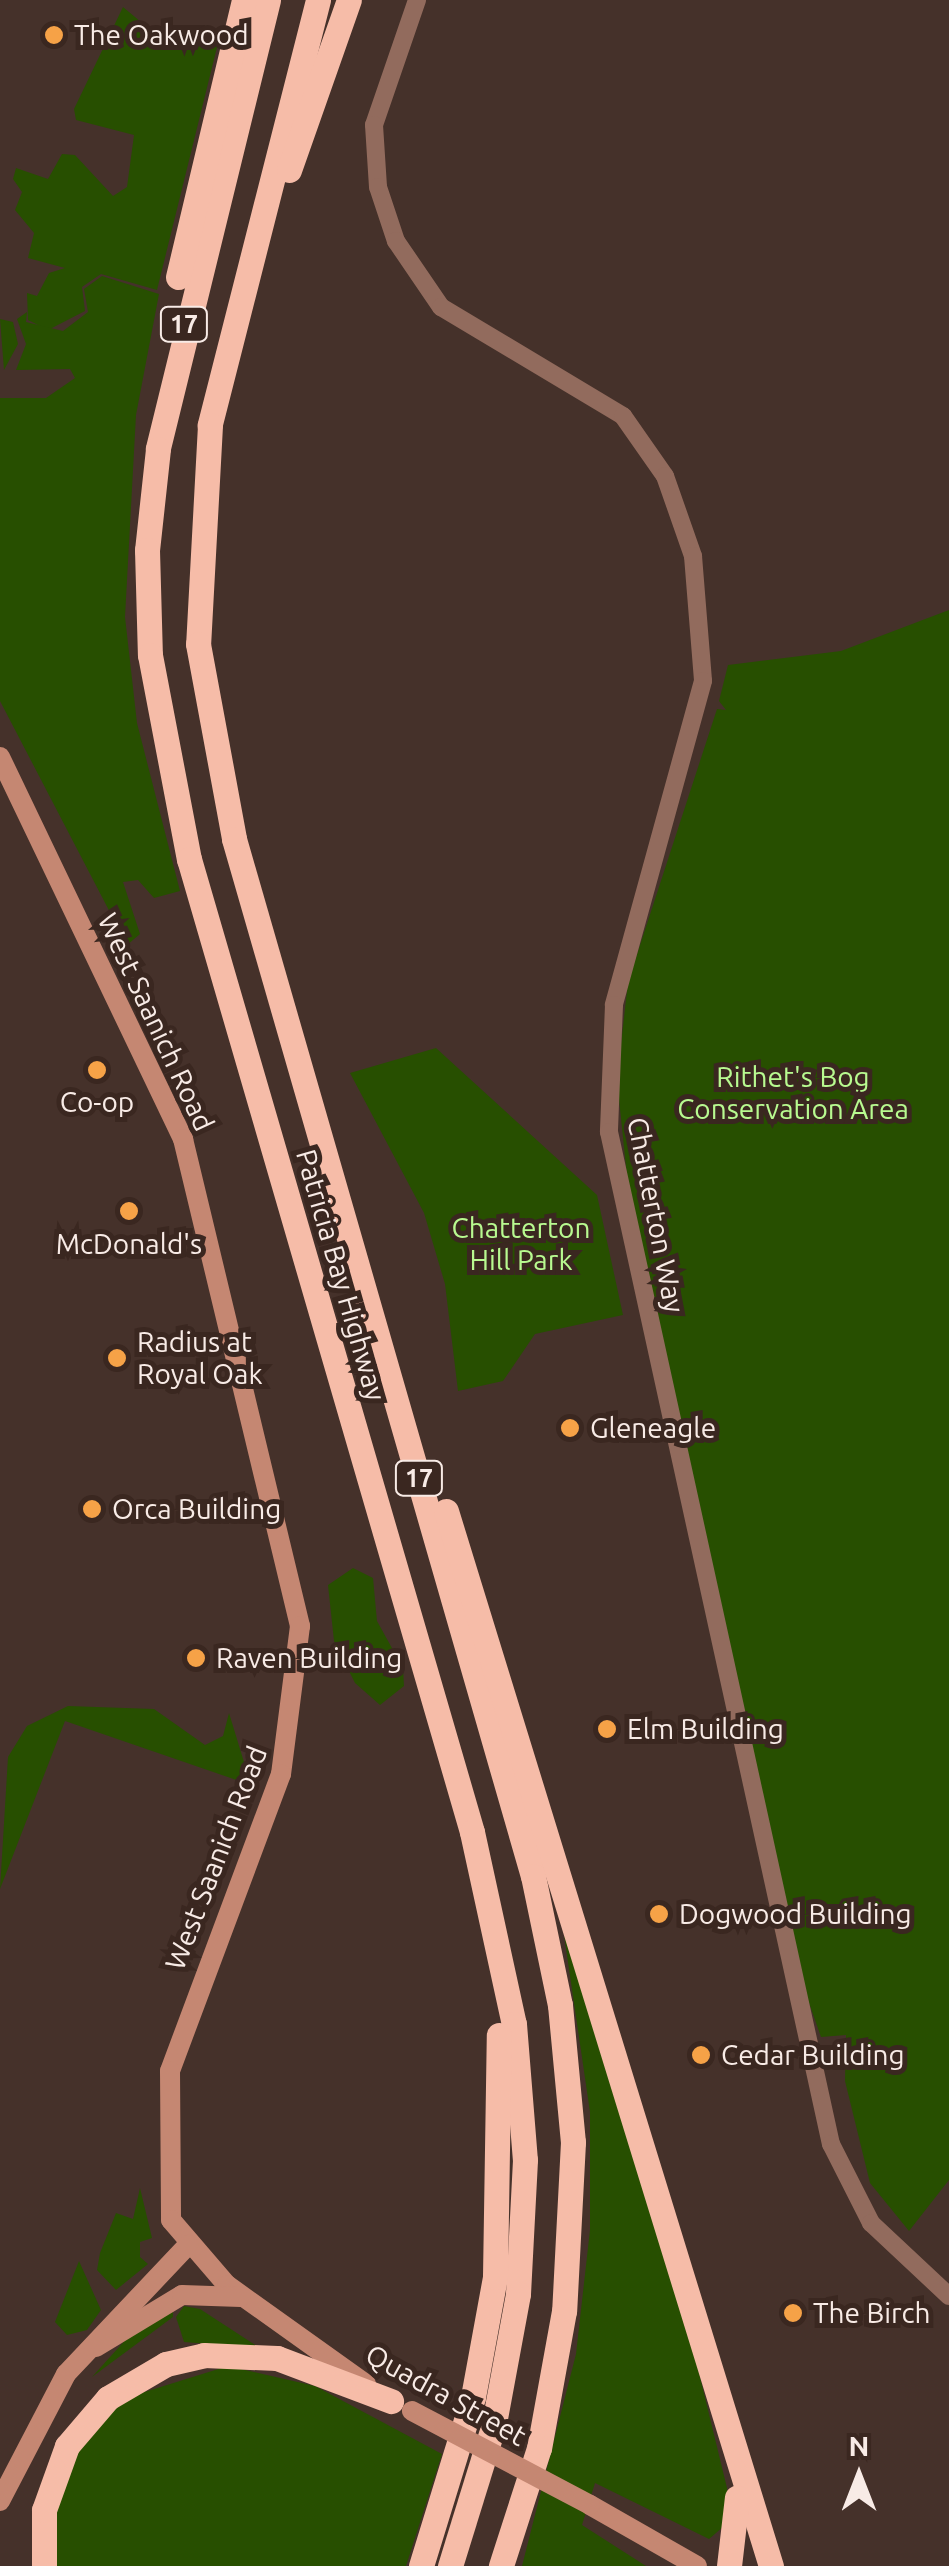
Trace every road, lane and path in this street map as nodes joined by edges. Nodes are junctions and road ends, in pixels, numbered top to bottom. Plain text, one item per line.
1 (244, 0) edge
2 (268, 0) edge
3 (318, 0) edge
4 (349, 0) edge
5 (417, 0) edge
6 (216, 393) junction
7 (150, 655) junction
8 (0, 758) edge
9 (338, 1200) junction
10 (472, 1832) junction
11 (188, 2245) junction
12 (949, 2296) edge
13 (243, 2298) junction
14 (80, 2357) junction
15 (402, 2406) junction
16 (725, 2418) junction
17 (1, 2493) edge
18 (44, 2566) edge
19 (421, 2566) edge
20 (450, 2566) edge
21 (502, 2566) edge
22 (696, 2566) edge
23 (729, 2566) edge
24 (771, 2566) edge

1 - 7 highway
2 - 7 highway, Patricia Bay Highway / 17
3 - 6 highway, Patricia Bay Highway / 17
4 - 6 highway
5 - 12 street, Chatterton Way
6 - 9 highway, Patricia Bay Highway / 17
7 - 10 highway, Patricia Bay Highway / 17
8 - 11 main road, West Saanich Road
9 - 16 highway
9 - 21 highway, Patricia Bay Highway / 17
10 - 19 highway
10 - 20 highway, Patricia Bay Highway / 17
11 - 13 main road, Quadra Street
11 - 14 main road
13 - 14 main road
13 - 15 main road, Quadra Street
14 - 17 main road
15 - 18 highway
15 - 22 main road, Quadra Street, bridge
16 - 23 highway
16 - 24 highway

